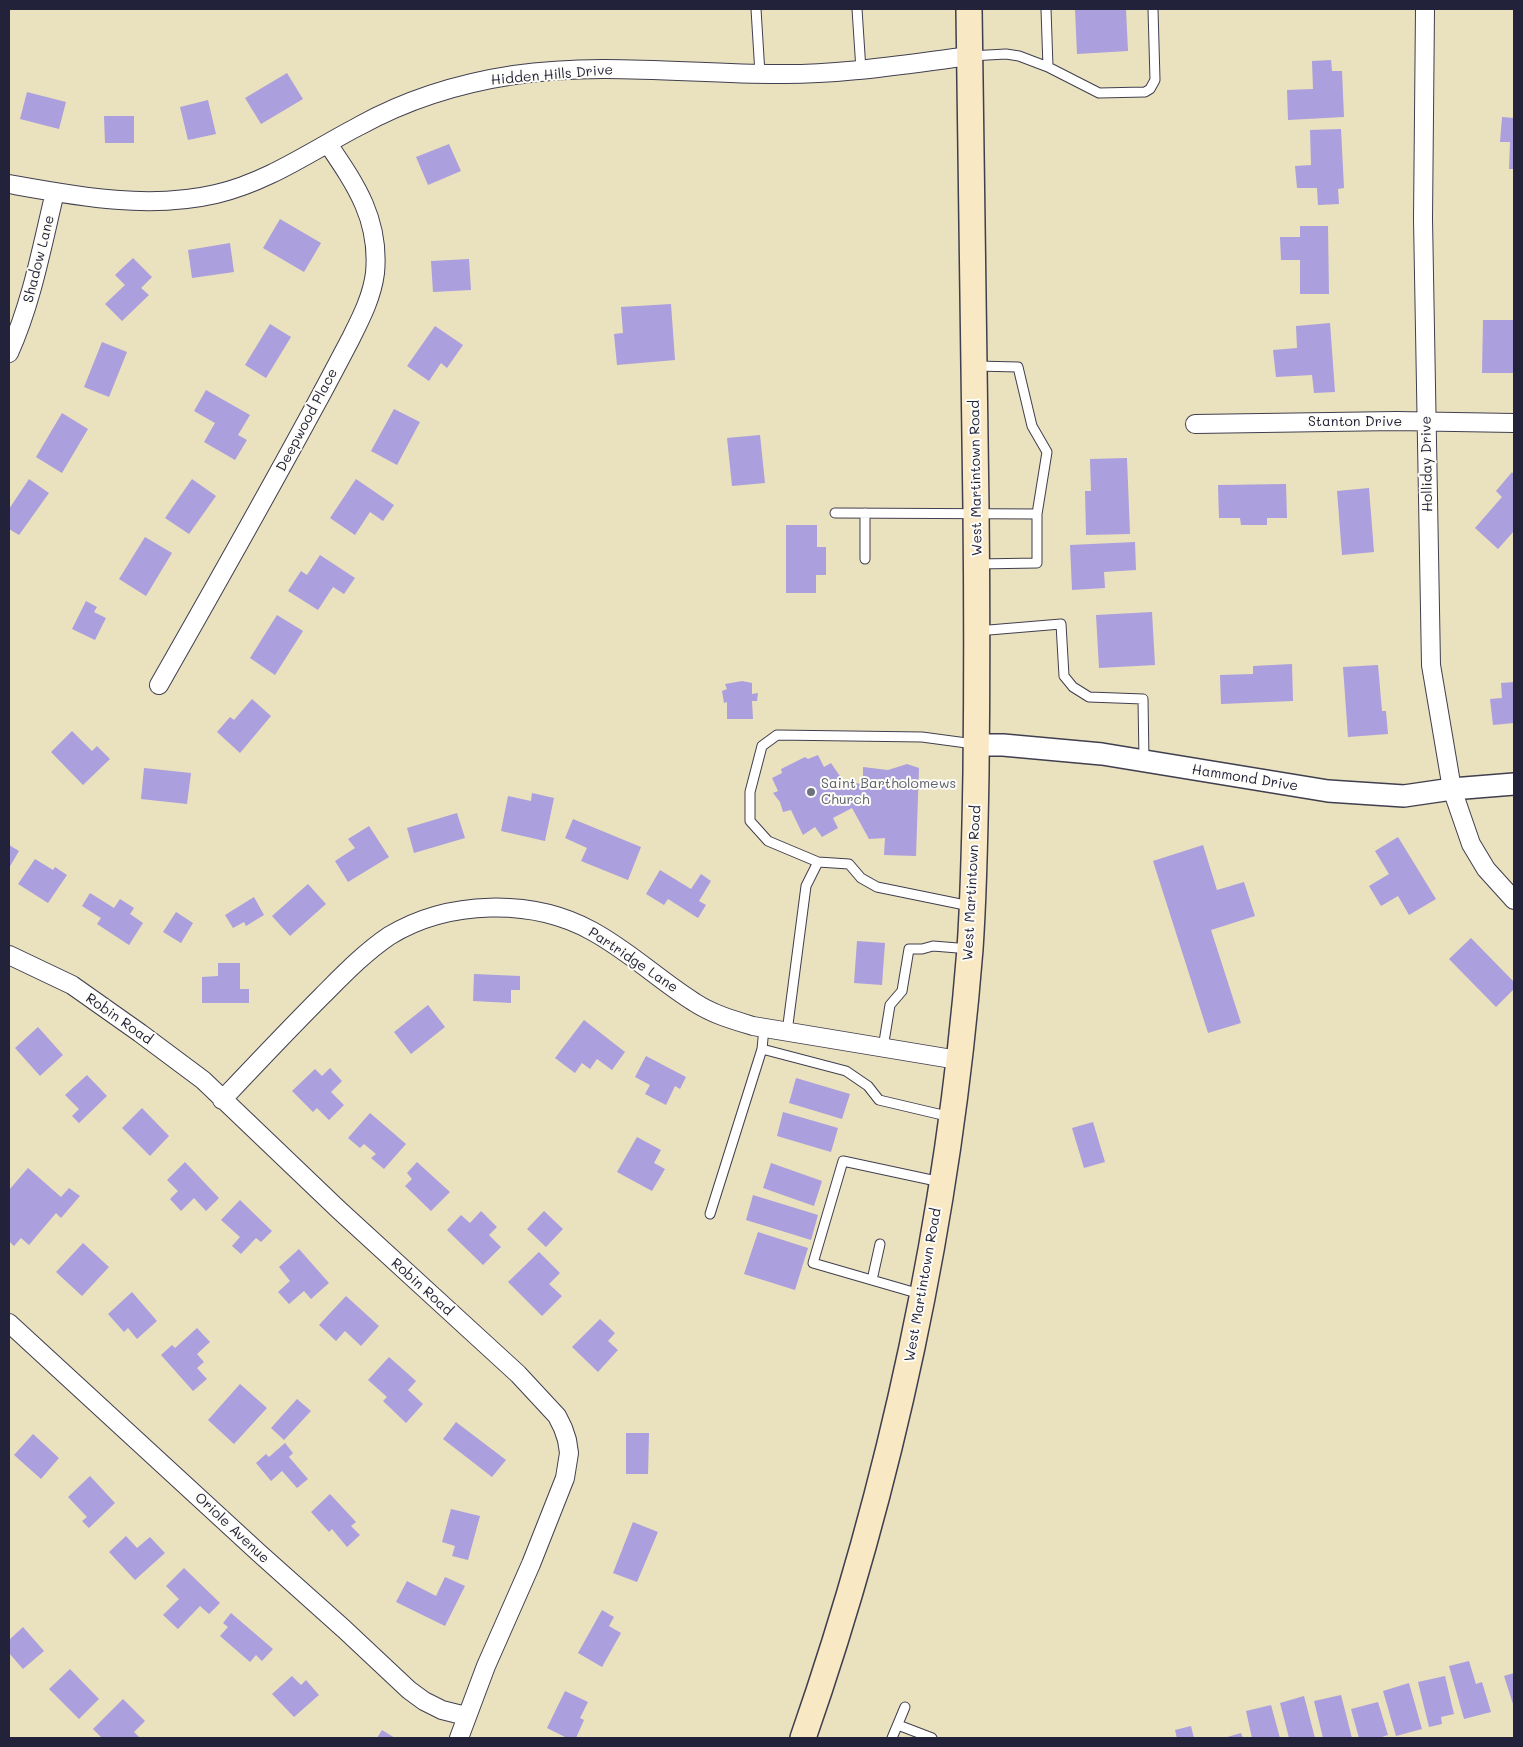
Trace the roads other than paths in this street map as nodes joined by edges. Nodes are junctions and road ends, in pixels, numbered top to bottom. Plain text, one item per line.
1 (756, 9) edge
2 (858, 9) edge
3 (969, 9) edge
4 (1046, 9) edge
5 (1153, 9) edge
6 (1425, 9) edge
7 (970, 56) junction
8 (1048, 68) junction
9 (861, 70) junction
10 (760, 74) junction
11 (328, 144) junction
12 (9, 184) edge
13 (55, 192) junction
14 (9, 353) edge
15 (974, 366) junction
16 (1426, 422) junction
17 (1514, 423) edge
18 (1196, 424) dead end
19 (835, 513) dead end
20 (865, 513) junction
21 (976, 513) junction
22 (1037, 514) junction
23 (866, 559) dead end
24 (977, 564) junction
25 (977, 631) junction
26 (159, 685) dead end
27 (976, 745) junction
28 (1144, 761) junction
29 (1514, 784) edge
30 (1452, 789) junction
31 (818, 862) junction
32 (1514, 900) edge
33 (972, 906) junction
34 (970, 949) junction
35 (9, 955) edge
36 (764, 1028) junction
37 (787, 1032) junction
38 (883, 1048) junction
39 (762, 1049) junction
40 (958, 1060) junction
41 (222, 1100) junction
42 (951, 1117) junction
43 (941, 1182) junction
44 (710, 1214) dead end
45 (880, 1244) dead end
46 (872, 1280) junction
47 (922, 1295) junction
48 (9, 1323) edge
49 (905, 1708) dead end
50 (466, 1716) junction
51 (898, 1725) junction
52 (459, 1738) edge
53 (803, 1738) edge
54 (892, 1738) edge
55 (932, 1738) edge

1 - 10 lane
2 - 9 lane
3 - 7 main road, West Martintown Road
4 - 8 lane
5 - 8 lane
6 - 16 street, Holliday Drive
7 - 8 lane
7 - 9 street, Hidden Hills Drive
7 - 15 main road, West Martintown Road
9 - 10 street, Hidden Hills Drive
10 - 11 street, Hidden Hills Drive
11 - 13 street, Hidden Hills Drive
11 - 26 street, Deepwood Place
12 - 13 street, Hidden Hills Drive
13 - 14 street, Shadow Lane
15 - 21 main road, West Martintown Road
15 - 22 lane
16 - 17 street, Stanton Drive
16 - 18 street, Stanton Drive
16 - 30 street, Holliday Drive
19 - 20 lane
20 - 21 lane
20 - 23 lane
21 - 22 lane
21 - 24 main road, West Martintown Road
22 - 24 lane
24 - 25 main road, West Martintown Road
25 - 27 main road, West Martintown Road
25 - 28 lane
27 - 28 street, Hammond Drive
27 - 31 lane
27 - 33 main road, West Martintown Road
28 - 30 street, Hammond Drive
29 - 30 street, Hammond Drive
30 - 32 street, Holliday Drive
31 - 33 lane
31 - 37 lane
33 - 34 main road, West Martintown Road
34 - 38 lane
34 - 40 main road, West Martintown Road
35 - 41 street, Robin Road
36 - 37 street, Partridge Lane
36 - 39 lane
36 - 41 street, Partridge Lane
37 - 38 street, Partridge Lane
38 - 40 street, Partridge Lane
39 - 42 lane
39 - 44 lane
40 - 42 main road, West Martintown Road
41 - 50 street, Robin Road
42 - 43 main road, West Martintown Road
43 - 46 lane
43 - 47 main road, West Martintown Road
45 - 46 lane
46 - 47 lane
47 - 53 main road, West Martintown Road
48 - 50 street, Oriole Avenue
49 - 51 lane
50 - 52 street, Robin Road
51 - 54 lane
51 - 55 lane

